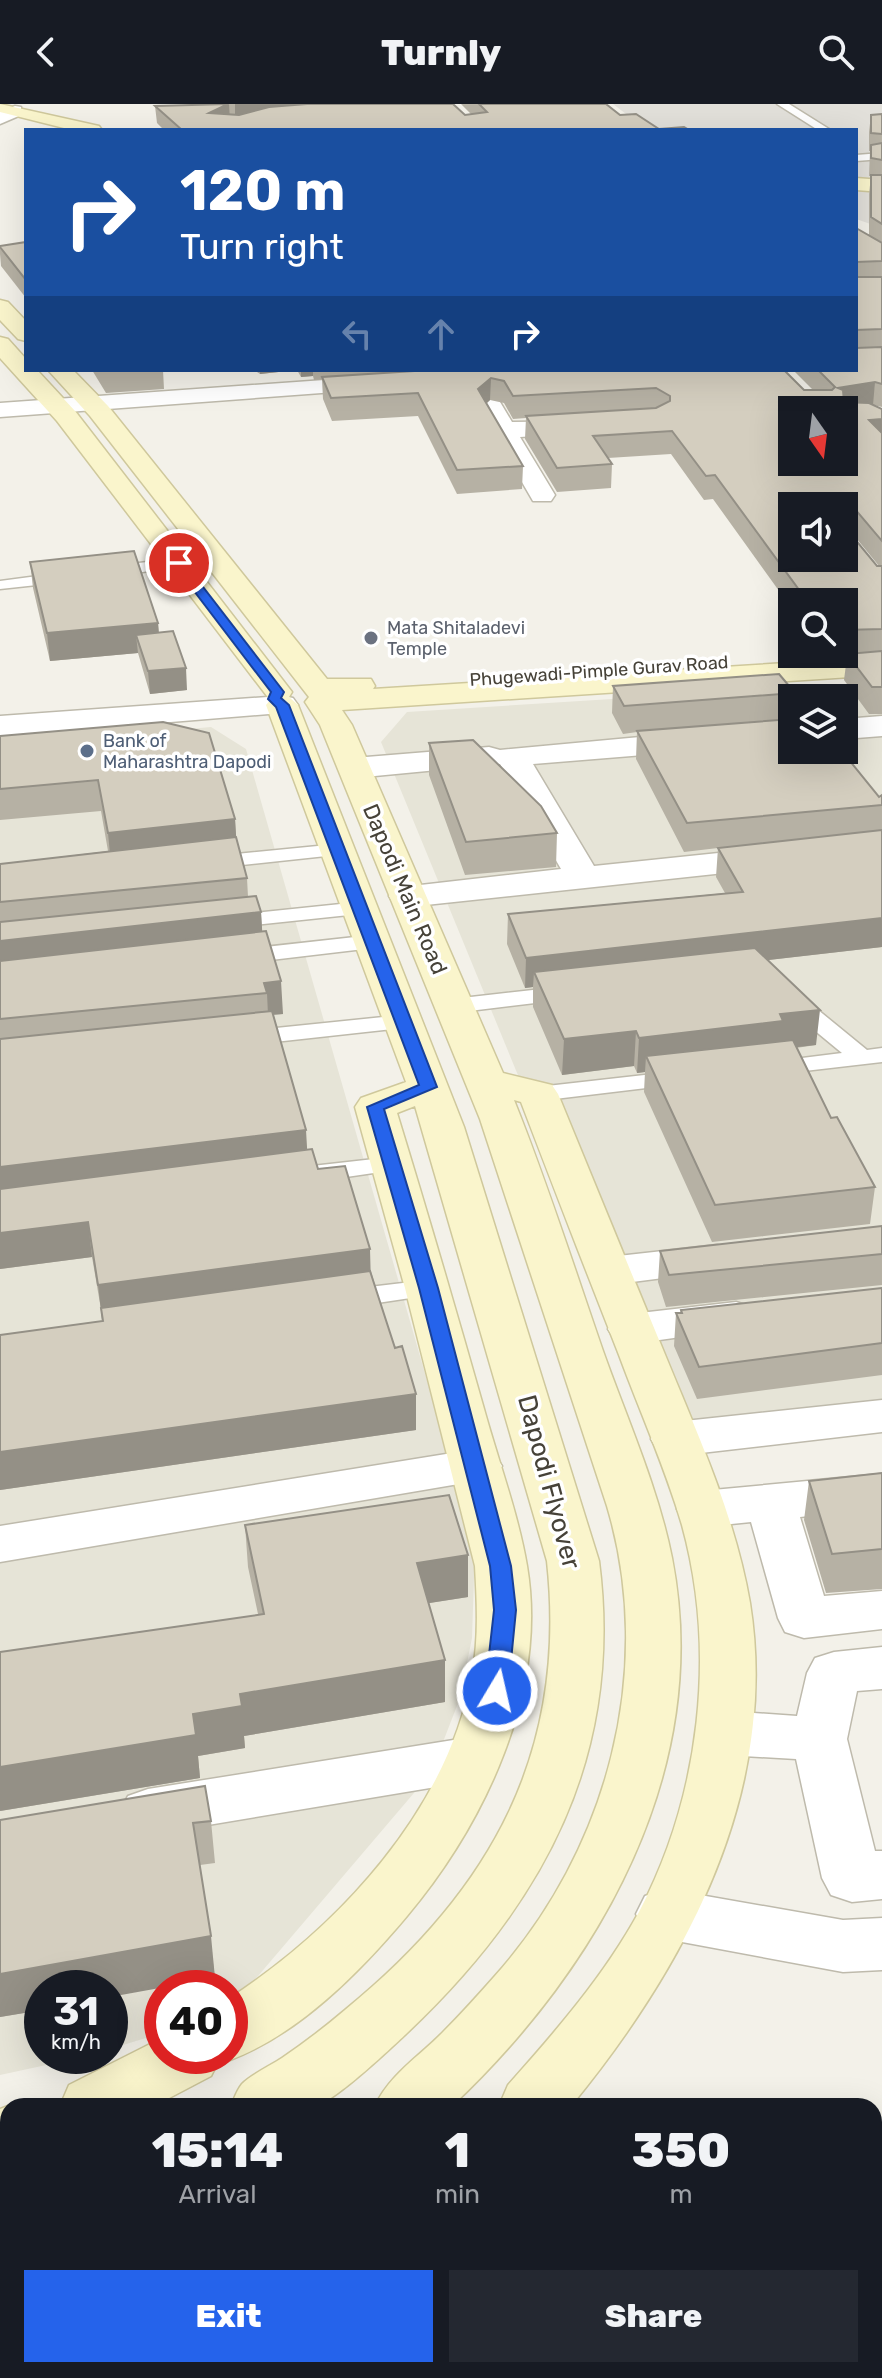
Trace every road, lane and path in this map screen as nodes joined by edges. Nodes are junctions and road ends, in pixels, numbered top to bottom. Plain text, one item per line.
1 (782, 104) edge
2 (5, 113) edge
3 (83, 128) edge
4 (822, 128) edge
5 (882, 156) edge
6 (858, 158) edge
7 (858, 184) edge
8 (882, 186) edge
9 (0, 307) edge
10 (24, 332) edge
11 (0, 344) edge
12 (24, 371) edge
13 (25, 372) edge
14 (62, 372) edge
15 (479, 375) edge
16 (442, 380) edge
17 (412, 381) edge
18 (90, 401) junction
19 (55, 405) junction
20 (0, 410) edge
21 (610, 424) edge
22 (504, 430) junction
23 (542, 495) dead end
24 (179, 563) junction
25 (4, 585) dead end
26 (882, 654) edge
27 (882, 666) edge
28 (664, 673) junction
29 (318, 695) junction
30 (280, 699) junction
31 (0, 715) edge
32 (0, 726) edge
33 (882, 726) edge
34 (858, 728) edge
35 (778, 734) edge
36 (512, 756) junction
37 (354, 768) junction
38 (882, 846) edge
39 (338, 850) junction
40 (184, 866) edge
41 (584, 879) junction
42 (407, 896) junction
43 (360, 908) junction
44 (206, 924) edge
45 (373, 942) junction
46 (214, 960) edge
47 (770, 982) edge
48 (593, 991) edge
49 (453, 1006) junction
50 (403, 1022) junction
51 (216, 1041) edge
52 (872, 1056) edge
53 (753, 1070) edge
54 (707, 1075) edge
55 (484, 1080) junction
56 (428, 1087) junction
57 (538, 1094) junction
58 (392, 1164) junction
59 (282, 1178) edge
60 (763, 1253) edge
61 (609, 1271) junction
62 (428, 1288) junction
63 (323, 1302) edge
64 (778, 1313) edge
65 (631, 1329) junction
66 (882, 1416) edge
67 (675, 1439) junction
68 (477, 1466) junction
69 (882, 1491) edge
70 (771, 1504) junction
71 (702, 1509) junction
72 (0, 1544) edge
73 (882, 1610) edge
74 (882, 1668) edge
75 (726, 1733) junction
76 (819, 1739) junction
77 (472, 1759) junction
78 (94, 1821) edge
79 (882, 1875) edge
80 (666, 1914) junction
81 (882, 1944) edge
82 (248, 2021) edge
83 (154, 2074) edge
84 (108, 2098) edge
85 (276, 2098) edge
86 (416, 2098) edge
87 (538, 2098) edge

1 - 4 lane
2 - 3 main road
5 - 6 lane
7 - 8 main road
9 - 10 main road
11 - 12 main road, Dapodi Main Road
13 - 19 main road, Dapodi Main Road
14 - 18 main road, Dapodi Main Road
15 - 16 street
15 - 22 street
17 - 18 street
18 - 19 street
18 - 29 main road, Dapodi Main Road
19 - 20 street
19 - 24 main road, Dapodi Main Road
21 - 22 street
22 - 23 street
24 - 25 lane
24 - 30 main road, Dapodi Main Road
26 - 28 main road, Phugewadi-Pimple Gurav Road
27 - 28 main road, Phugewadi-Pimple Gurav Road
28 - 29 main road, Phugewadi-Pimple Gurav Road
29 - 30 main road, Phugewadi-Pimple Gurav Road
29 - 37 main road, Dapodi Main Road
30 - 31 street
30 - 32 street
30 - 39 main road, Dapodi Main Road
33 - 34 street
35 - 36 street
36 - 37 street
36 - 41 street
37 - 42 main road, Dapodi Main Road
38 - 41 street
39 - 40 lane
39 - 43 main road, Dapodi Main Road
41 - 42 street
42 - 49 main road, Dapodi Main Road
43 - 44 lane
43 - 45 main road, Dapodi Main Road
45 - 46 lane
45 - 50 main road, Dapodi Main Road
47 - 52 lane
48 - 49 lane
49 - 55 main road, Dapodi Main Road
50 - 51 lane
50 - 56 main road, Dapodi Main Road
52 - 53 lane
54 - 57 lane
55 - 57 main road
55 - 86 main road
56 - 58 main road
56 - 85 main road, Dapodi Flyover
57 - 61 main road
58 - 59 lane
58 - 62 main road
60 - 61 street
61 - 65 main road
62 - 63 lane
62 - 68 main road
64 - 65 street
65 - 67 main road
66 - 67 street
67 - 71 main road
68 - 72 street
68 - 77 main road
69 - 70 street
70 - 71 street
70 - 73 street
71 - 75 main road
74 - 76 street
75 - 76 street
75 - 80 main road
76 - 79 street
77 - 78 street
77 - 82 main road
80 - 81 street
80 - 87 main road
83 - 84 main road

